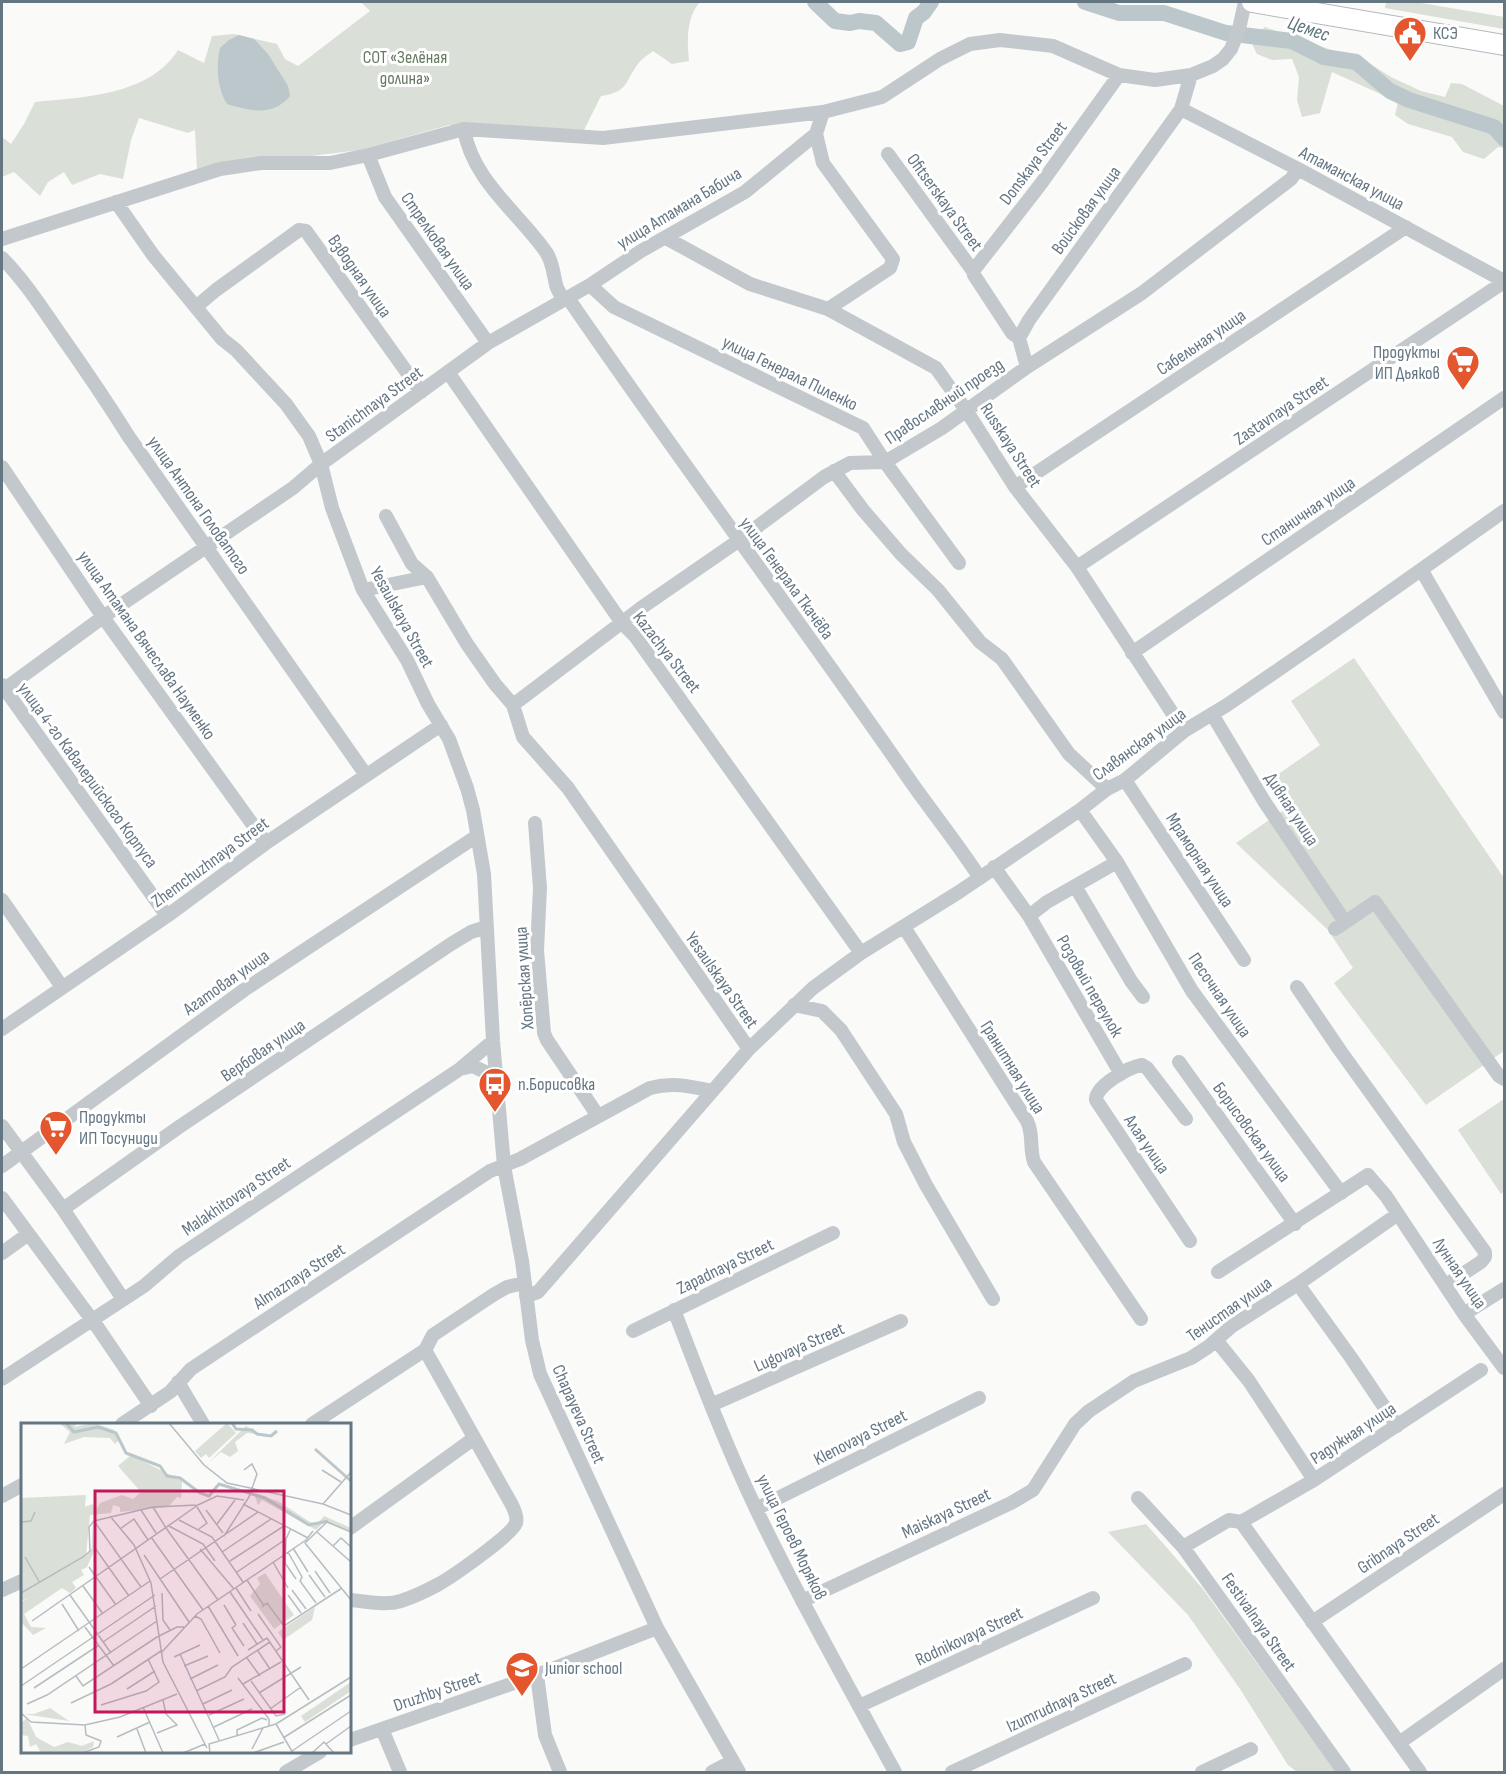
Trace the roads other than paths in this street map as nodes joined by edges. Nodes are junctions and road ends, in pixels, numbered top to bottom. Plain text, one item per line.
1 (1245, 2) edge
2 (1252, 2) edge
3 (1504, 45) edge
4 (1119, 75) junction
5 (1191, 75) junction
6 (1181, 109) junction
7 (824, 112) junction
8 (464, 129) junction
9 (816, 134) junction
10 (888, 154) dead end
11 (368, 155) junction
12 (1298, 169) junction
13 (116, 202) junction
14 (1406, 227) junction
15 (666, 238) junction
16 (2, 239) edge
17 (2, 258) edge
18 (973, 271) junction
19 (1504, 282) edge
20 (590, 285) junction
21 (566, 299) junction
22 (197, 306) junction
23 (828, 309) junction
24 (1019, 338) junction
25 (488, 343) junction
26 (1027, 367) junction
27 (448, 372) junction
28 (421, 392) junction
29 (1504, 398) edge
30 (966, 410) junction
31 (885, 462) junction
32 (321, 464) junction
33 (2, 467) edge
34 (834, 471) junction
35 (1015, 488) junction
36 (1504, 511) edge
37 (386, 516) dead end
38 (738, 541) junction
39 (206, 546) junction
40 (959, 563) dead end
41 (1077, 567) junction
42 (1422, 571) junction
43 (427, 577) junction
44 (363, 590) junction
45 (103, 617) junction
46 (622, 623) junction
47 (1132, 653) junction
48 (2, 688) edge
49 (513, 705) junction
50 (1504, 712) edge
51 (1212, 714) junction
52 (441, 724) junction
53 (1184, 731) junction
54 (366, 775) junction
55 (1125, 780) junction
56 (1107, 789) junction
57 (1080, 810) junction
58 (535, 823) dead end
59 (477, 836) junction
60 (266, 843) junction
61 (1117, 862) junction
62 (994, 867) junction
63 (980, 878) junction
64 (1075, 886) junction
65 (2, 900) edge
66 (166, 916) junction
67 (1029, 916) junction
68 (486, 927) junction
69 (904, 927) junction
70 (861, 953) junction
71 (1244, 960) dead end
72 (62, 987) junction
73 (1297, 987) dead end
74 (1143, 997) dead end
75 (794, 1005) junction
76 (2, 1029) edge
77 (493, 1041) junction
78 (748, 1049) junction
79 (1179, 1062) dead end
80 (459, 1069) junction
81 (1121, 1074) junction
82 (497, 1078) junction
83 (1504, 1079) edge
84 (712, 1091) junction
85 (598, 1116) junction
86 (1186, 1119) dead end
87 (2, 1126) edge
88 (21, 1152) junction
89 (2, 1166) edge
90 (504, 1166) junction
91 (1341, 1193) junction
92 (2, 1198) edge
93 (63, 1209) junction
94 (1398, 1214) junction
95 (1295, 1224) junction
96 (833, 1233) dead end
97 (27, 1234) junction
98 (1190, 1241) dead end
99 (2, 1253) edge
100 (1218, 1272) dead end
101 (1298, 1284) junction
102 (1446, 1285) junction
103 (1504, 1289) edge
104 (525, 1290) junction
105 (123, 1299) junction
106 (993, 1299) dead end
107 (674, 1310) junction
108 (1464, 1314) junction
109 (1141, 1319) dead end
110 (92, 1320) junction
111 (901, 1321) dead end
112 (633, 1331) dead end
113 (1216, 1340) junction
114 (424, 1350) junction
115 (1504, 1368) edge
116 (1481, 1370) dead end
117 (2, 1379) edge
118 (178, 1382) junction
119 (979, 1398) dead end
120 (151, 1406) junction
121 (711, 1406) junction
122 (125, 1423) edge
123 (202, 1423) edge
124 (315, 1423) edge
125 (1075, 1424) joint
126 (1397, 1426) junction
127 (473, 1439) junction
128 (1314, 1480) junction
129 (21, 1486) edge
130 (1504, 1494) edge
131 (2, 1496) edge
132 (1138, 1498) dead end
133 (756, 1509) junction
134 (1241, 1522) junction
135 (351, 1527) edge
136 (1183, 1547) junction
137 (21, 1581) edge
138 (2, 1590) edge
139 (1093, 1598) dead end
140 (351, 1600) edge
141 (802, 1600) junction
142 (1312, 1622) junction
143 (657, 1628) junction
144 (1185, 1664) dead end
145 (1504, 1669) edge
146 (537, 1675) junction
147 (859, 1706) junction
148 (381, 1729) junction
149 (351, 1740) edge
150 (1399, 1743) junction
151 (1251, 1749) dead end
152 (318, 1753) edge
153 (736, 1767) edge
154 (286, 1773) edge
155 (400, 1773) edge
156 (560, 1773) edge
157 (712, 1773) edge
158 (895, 1773) edge
159 (952, 1773) edge
160 (1202, 1773) edge
161 (1344, 1773) edge
162 (1420, 1773) edge

1 - 5 street
2 - 3 highway
4 - 5 street
4 - 7 street
4 - 18 street, Donskaya Street
5 - 6 street, Войсковая улица
6 - 12 street, Атаманская улица
6 - 24 street, Войсковая улица
7 - 8 street
7 - 9 street
8 - 11 street
8 - 21 street, улица Генерала Ткачёва
9 - 15 street, улица Атамана Бабича
9 - 23 street
10 - 18 street, Ofitserskaya Street
11 - 13 street
11 - 25 street, Стрелковая улица
12 - 14 street, Атаманская улица
12 - 26 street, Православный проезд
13 - 16 street
13 - 22 street, Yesaulskaya Street
14 - 19 street, Атаманская улица
14 - 35 street, Сабельная улица
15 - 20 street, улица Атамана Бабича
15 - 23 street, Russkaya Street
17 - 39 street, улица Антона Головатого
18 - 24 street, Ofitserskaya Street
19 - 41 street, Zastavnaya Street
20 - 21 street, улица Атамана Бабича
20 - 31 street, улица Генерала Пиленко
21 - 25 street, улица Атамана Бабича
21 - 38 street, улица Генерала Ткачёва
22 - 28 street, Взводная улица
22 - 32 street, Yesaulskaya Street
23 - 30 street, Russkaya Street
24 - 26 street
25 - 27 street, улица Атамана Бабича
26 - 30 street, Православный проезд
27 - 28 street, Stanichnaya Street
27 - 46 street, Kazachya Street
28 - 32 street, Stanichnaya Street
29 - 47 street, Станичная улица
30 - 31 street, Православный проезд
30 - 35 street, Russkaya Street
31 - 34 street, Православный проезд
31 - 40 street, улица Генерала Пиленко
32 - 39 street, Stanichnaya Street
32 - 44 street, Yesaulskaya Street
33 - 45 street, улица Атамана Вячеслава Науменко
34 - 38 street, Православный проезд
34 - 56 street
35 - 41 street, Russkaya Street
36 - 42 street, Славянская улица
37 - 43 street, Yesaulskaya Street
38 - 46 street, Православный проезд
38 - 63 street, улица Генерала Ткачёва
39 - 45 street, Stanichnaya Street
39 - 54 street, улица Антона Головатого
41 - 47 street, Russkaya Street
42 - 50 street
42 - 51 street, Славянская улица
43 - 44 street
43 - 49 street, Yesaulskaya Street
44 - 52 street, Yesaulskaya Street
45 - 48 street, Stanichnaya Street
45 - 60 street, улица Атамана Вячеслава Науменко
46 - 49 street, Православный проезд
46 - 70 street, Kazachya Street
47 - 53 street, Russkaya Street
48 - 66 street, улица 4-го Кавалерийского Корпуса
49 - 78 street, Yesaulskaya Street
51 - 53 street, Славянская улица
51 - 83 street, Дивная улица
52 - 54 street, Zhemchuzhnaya Street
52 - 59 street, Yesaulskaya Street
53 - 55 street, Славянская улица
54 - 60 street, Zhemchuzhnaya Street
55 - 56 street, Славянская улица
55 - 71 street, Мраморная улица
56 - 57 street, Славянская улица
57 - 61 street, Песочная улица
57 - 62 street, Славянская улица
58 - 85 street, Хопёрская улица
59 - 68 street, Yesaulskaya Street
59 - 88 street, Агатовая улица
60 - 66 street, Zhemchuzhnaya Street
61 - 64 street
61 - 91 street, Песочная улица
62 - 63 street, Славянская улица
62 - 67 street, Розовый переулок
63 - 69 street, Славянская улица
64 - 67 street
64 - 74 street
65 - 72 street
66 - 72 street, Zhemchuzhnaya Street
67 - 81 street, Розовый переулок
68 - 77 street, Yesaulskaya Street
68 - 93 street, Вербовая улица
69 - 70 street, Славянская улица
69 - 109 street, Гранитная улица
70 - 75 street, Славянская улица
72 - 76 street, Zhemchuzhnaya Street
73 - 102 street
75 - 78 street, Славянская улица
75 - 106 street
77 - 80 street, Malakhitovaya Street
77 - 82 street, Yesaulskaya Street
78 - 84 street
79 - 95 street, Борисовская улица
80 - 82 street
80 - 105 street, Malakhitovaya Street
81 - 86 street
81 - 98 street, Алая улица
82 - 90 street, Yesaulskaya Street
84 - 85 street, Almaznaya Street
84 - 104 street
85 - 90 street, Almaznaya Street
87 - 88 street
88 - 89 street, Агатовая улица
88 - 93 street
90 - 104 street, Chapayeva Street
90 - 118 street, Almaznaya Street
91 - 94 street, Лунная улица
91 - 95 street
92 - 97 street
93 - 105 street
94 - 101 street, Тенистая улица
94 - 102 street, Лунная улица
95 - 100 street
96 - 107 street, Zapadnaya Street
97 - 99 street
97 - 110 street
101 - 113 street, Тенистая улица
101 - 126 street
102 - 108 street, Лунная улица
103 - 108 street
104 - 114 street
104 - 143 street, Chapayeva Street
105 - 110 street, Malakhitovaya Street
107 - 112 street, Zapadnaya Street
107 - 121 street, улица Героев Моряков
108 - 115 street, Лунная улица
110 - 117 street, Malakhitovaya Street
110 - 120 street
111 - 121 street, Lugovaya Street
113 - 125 street, Тенистая улица
113 - 128 street
114 - 124 street
114 - 127 street
116 - 126 street, Радужная улица
118 - 120 street, Almaznaya Street
118 - 123 street
119 - 133 street, Klenovaya Street
120 - 122 street, Almaznaya Street
121 - 133 street, улица Героев Моряков
125 - 141 street, Maiskaya Street
126 - 128 street, Радужная улица
127 - 135 street
127 - 140 street
128 - 134 street, Радужная улица
129 - 131 street
130 - 142 street, Gribnaya Street
132 - 136 street, Festivalnaya Street
133 - 141 street, улица Героев Моряков
134 - 136 street, Радужная улица
134 - 142 street
136 - 161 street, Festivalnaya Street
137 - 138 street
139 - 147 street, Rodnikovaya Street
141 - 147 street, улица Героев Моряков
142 - 150 street
143 - 146 street, Druzhby Street
143 - 153 street, Chapayeva Street
144 - 159 street, Izumrudnaya Street
145 - 150 street
146 - 148 street, Druzhby Street
146 - 156 street
147 - 158 street, улица Героев Моряков
148 - 149 street, Druzhby Street
148 - 155 street
150 - 162 street
151 - 160 street
152 - 154 street
153 - 157 street

